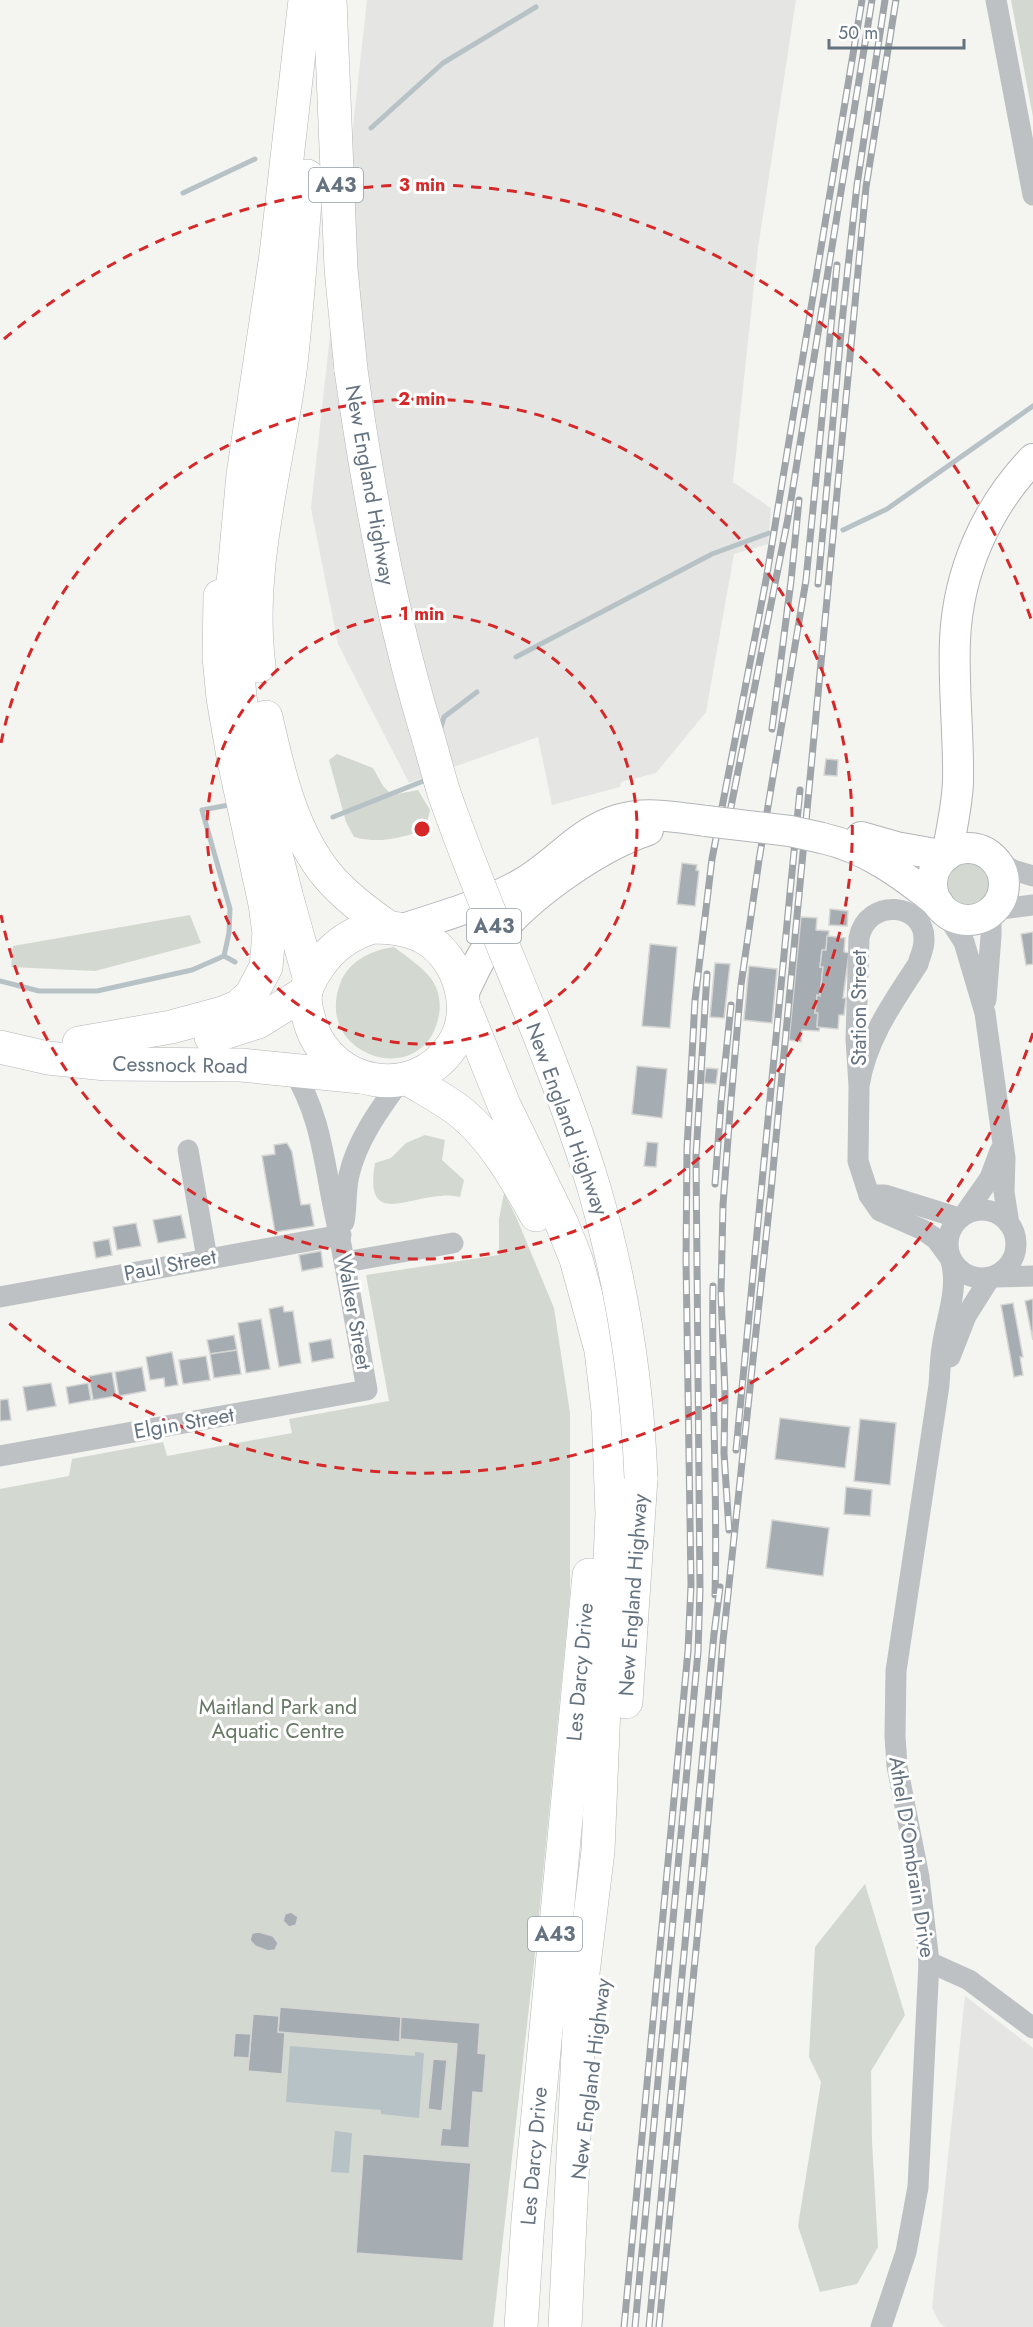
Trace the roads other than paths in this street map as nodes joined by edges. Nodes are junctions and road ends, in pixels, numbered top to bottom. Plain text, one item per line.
1 (305, 0) edge
2 (325, 0) edge
3 (330, 0) edge
4 (996, 0) edge
5 (1033, 195) edge
6 (247, 448) junction
7 (1033, 459) edge
8 (958, 762) junction
9 (693, 819) junction
10 (822, 835) junction
11 (947, 855) junction
12 (993, 858) junction
13 (1033, 876) edge
14 (1033, 905) edge
15 (941, 906) junction
16 (991, 911) junction
17 (395, 928) junction
18 (308, 986) junction
19 (464, 1000) junction
20 (985, 1013) junction
21 (0, 1031) edge
22 (79, 1043) junction
23 (0, 1047) edge
24 (292, 1070) junction
25 (361, 1077) junction
26 (404, 1080) junction
27 (859, 1086) junction
28 (1000, 1122) junction
29 (188, 1150) dead end
30 (869, 1194) junction
31 (962, 1217) junction
32 (1011, 1226) junction
33 (341, 1234) junction
34 (453, 1243) dead end
35 (1033, 1252) edge
36 (207, 1258) junction
37 (951, 1259) junction
38 (345, 1262) junction
39 (1033, 1276) edge
40 (992, 1277) junction
41 (0, 1297) edge
42 (939, 1385) junction
43 (367, 1390) joint
44 (0, 1456) edge
45 (929, 1962) junction
46 (1033, 2028) edge
47 (569, 2259) junction
48 (882, 2326) edge
49 (521, 2327) edge
50 (565, 2327) edge

1 - 6 main road, A43
2 - 17 main road, A43
3 - 47 main road, New England Highway / A43, bridge
4 - 5 street
6 - 18 main road, A43
6 - 22 main road
7 - 8 main road
8 - 11 main road
8 - 12 main road
9 - 10 main road, bridge
9 - 17 main road
9 - 19 main road
10 - 11 main road
10 - 15 main road
11 - 12 main road
11 - 15 main road
12 - 13 street
12 - 16 main road
14 - 16 street
15 - 16 main road
15 - 20 street
16 - 20 street
17 - 18 main road
17 - 19 main road, A43
18 - 22 main road, Cessnock Road
18 - 25 main road, A43
19 - 26 main road
19 - 47 main road, A43
20 - 28 street
21 - 22 main road, Cessnock Road
23 - 24 main road, Cessnock Road
24 - 25 main road, Cessnock Road
24 - 33 street, Walker Street
25 - 26 main road, A43
26 - 33 street, Walker Street
26 - 49 main road, Les Darcy Drive / A43
27 - 27 street, Station Street
27 - 30 street, Station Street
28 - 31 street
28 - 32 street
29 - 36 street
30 - 31 street
30 - 37 street, Station Street
31 - 32 street
31 - 37 street
32 - 35 street
32 - 40 street
33 - 36 street, Paul Street
33 - 38 street, Walker Street
34 - 38 street
36 - 41 street, Paul Street
37 - 40 street
37 - 42 street, Athel D'Ombrain Drive
38 - 43 street, Walker Street
39 - 40 street
40 - 42 street, Athel D'Ombrain Drive
42 - 45 street, Athel D'Ombrain Drive
43 - 44 street, Elgin Street
45 - 46 street
45 - 48 street, Athel D'Ombrain Drive
47 - 50 main road, A43

